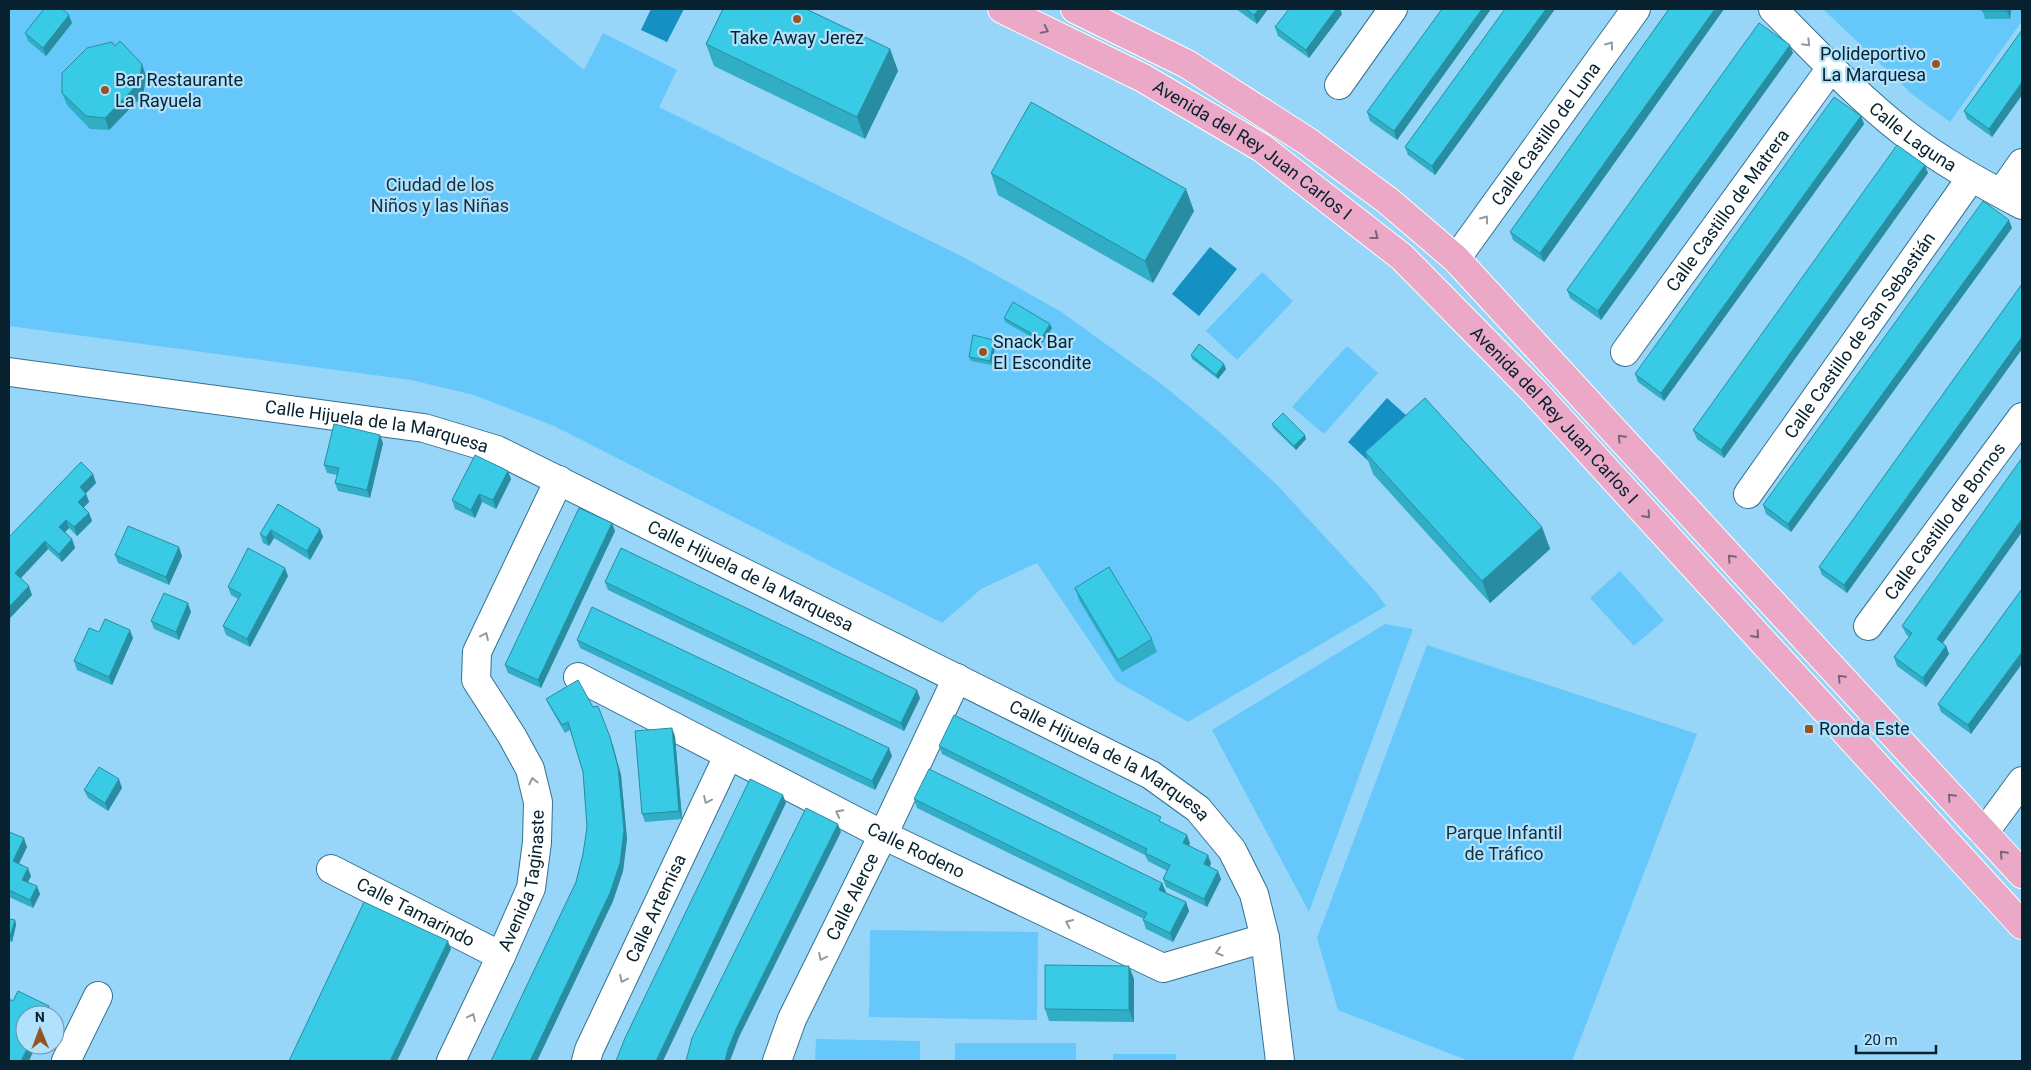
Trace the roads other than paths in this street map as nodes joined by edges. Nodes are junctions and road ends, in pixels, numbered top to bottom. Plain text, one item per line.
1 (1002, 9) edge
2 (1075, 9) edge
3 (1393, 9) edge
4 (1636, 9) edge
5 (1773, 9) edge
6 (1831, 68) junction
7 (1339, 85) dead end
8 (2022, 163) edge
9 (1971, 178) junction
10 (2011, 199) edge
11 (1456, 259) junction
12 (1625, 352) dead end
13 (9, 372) edge
14 (2022, 417) edge
15 (559, 480) junction
16 (1748, 494) dead end
17 (1868, 626) dead end
18 (578, 677) dead end
19 (957, 678) junction
20 (728, 756) junction
21 (2022, 780) edge
22 (1984, 833) junction
23 (883, 835) junction
24 (331, 870) dead end
25 (2022, 874) edge
26 (2022, 925) edge
27 (1265, 938) junction
28 (501, 956) junction
29 (98, 996) dead end
30 (66, 1061) edge
31 (451, 1061) edge
32 (586, 1061) edge
33 (777, 1061) edge
34 (1280, 1061) edge

1 -> 26 main road, Avenida del Rey Juan Carlos I
2 - 11 main road, Avenida del Rey Juan Carlos I
3 - 7 street
11 -> 4 street, Calle Castillo de Luna
5 -> 6 street, Calle Laguna
6 - 9 street, Calle Laguna
6 - 12 street, Calle Castillo de Matrera
8 - 10 street
9 - 10 street, Calle Laguna
9 - 16 street, Calle Castillo de San Sebastián
22 -> 11 main road, Avenida del Rey Juan Carlos I
13 - 15 street, Calle Hijuela de la Marquesa
14 - 17 street, Calle Castillo de Bornos
15 - 19 street, Calle Hijuela de la Marquesa
28 -> 15 street, Avenida Taginaste
18 - 20 street, Calle Rodeno
19 - 23 street, Calle Alerce
19 - 27 street, Calle Hijuela de la Marquesa
23 -> 20 street, Calle Rodeno
20 -> 32 street, Calle Artemisa
21 - 22 street
25 -> 22 main road, Avenida del Rey Juan Carlos I
27 -> 23 street, Calle Rodeno
23 -> 33 street, Calle Alerce
24 - 28 street, Calle Tamarindo
27 - 34 street, Calle Hijuela de la Marquesa
31 -> 28 street, Avenida Taginaste
29 - 30 street

